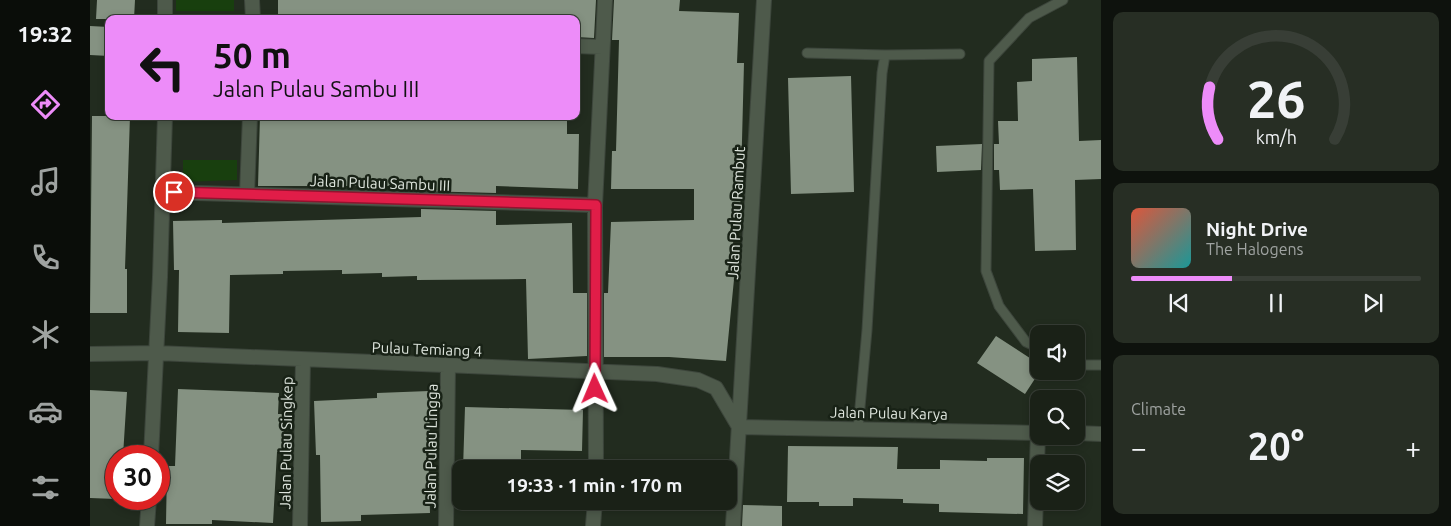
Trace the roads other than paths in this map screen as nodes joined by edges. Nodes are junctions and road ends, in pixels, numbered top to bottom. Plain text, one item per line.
1 (165, 0) edge
2 (252, 0) edge
3 (605, 0) edge
4 (764, 0) edge
5 (1063, 0) edge
6 (165, 15) edge
7 (253, 15) edge
8 (580, 46) edge
9 (602, 47) junction
10 (807, 52) dead end
11 (960, 54) dead end
12 (885, 55) junction
13 (164, 120) edge
14 (250, 120) edge
15 (163, 192) junction
16 (247, 194) junction
17 (596, 205) junction
18 (1030, 344) edge
19 (157, 353) junction
20 (90, 354) edge
21 (303, 360) junction
22 (1085, 365) edge
23 (1101, 365) edge
24 (448, 366) junction
25 (594, 372) junction
26 (740, 427) junction
27 (858, 429) junction
28 (1030, 433) edge
29 (1085, 433) edge
30 (1101, 434) edge
31 (152, 445) edge
32 (1038, 445) edge
33 (596, 460) edge
34 (148, 510) edge
35 (594, 510) edge
36 (147, 526) edge
37 (300, 526) edge
38 (446, 526) edge
39 (593, 526) edge
40 (733, 526) edge
41 (1035, 526) edge

1 - 6 street
2 - 7 street
3 - 9 street
4 - 26 street, Jalan Pulau Rambut
5 - 18 lane
8 - 9 street
9 - 17 street
10 - 12 lane
11 - 12 lane
12 - 27 lane
13 - 15 street
14 - 16 street
15 - 16 street, Jalan Pulau Sambu III
15 - 19 street
16 - 17 street, Jalan Pulau Sambu III
17 - 25 street
19 - 20 street, Pulau Temiang 4
19 - 21 street, Pulau Temiang 4
19 - 31 street
21 - 24 street, Pulau Temiang 4
21 - 37 street, Jalan Pulau Singkep
22 - 23 lane
24 - 25 street, Pulau Temiang 4
24 - 38 street, Jalan Pulau Lingga
25 - 26 street, Pulau Temiang 4
25 - 33 street
26 - 27 street, Jalan Pulau Karya
26 - 40 street, Jalan Pulau Rambut
27 - 28 street, Jalan Pulau Karya
29 - 30 street
32 - 41 street
34 - 36 street
35 - 39 street

